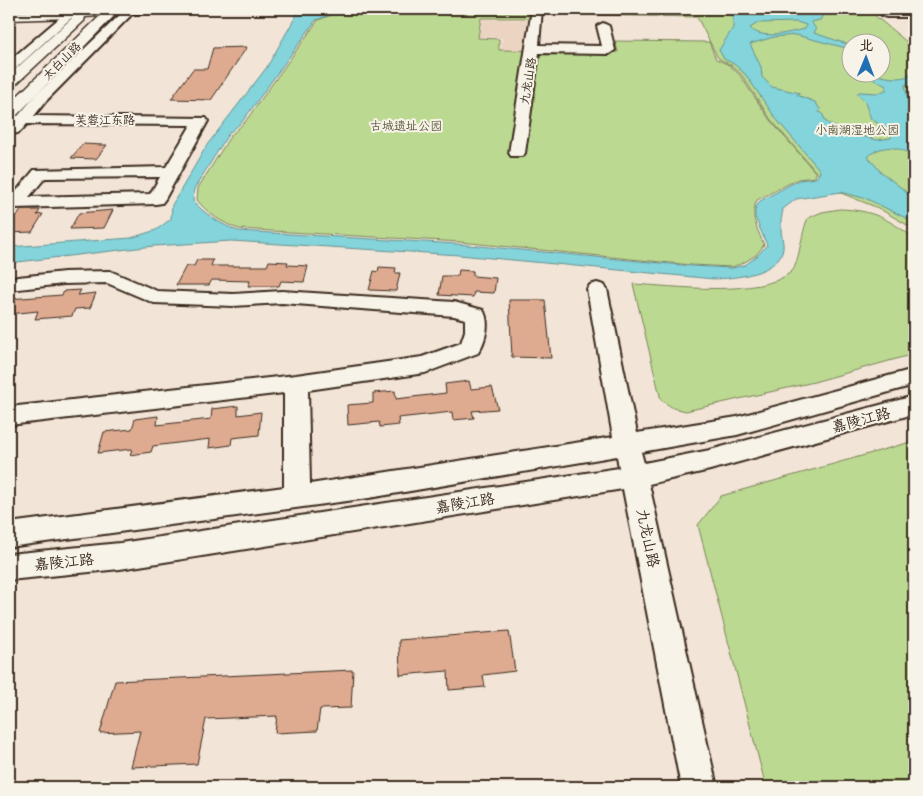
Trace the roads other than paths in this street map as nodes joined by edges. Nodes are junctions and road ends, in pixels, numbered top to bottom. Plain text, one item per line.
1 (149, 9) edge
2 (881, 9) edge
3 (113, 10) edge
4 (131, 10) edge
5 (80, 11) edge
6 (536, 12) edge
7 (914, 14) edge
8 (9, 16) edge
9 (603, 26) dead end
10 (533, 49) junction
11 (12, 62) edge
12 (9, 83) edge
13 (9, 113) edge
14 (16, 120) edge
15 (9, 136) edge
16 (517, 153) dead end
17 (171, 172) junction
18 (9, 284) edge
19 (597, 289) dead end
20 (914, 377) edge
21 (296, 384) junction
22 (914, 405) edge
23 (9, 416) edge
24 (628, 444) junction
25 (635, 476) junction
26 (297, 497) junction
27 (9, 535) edge
28 (9, 567) edge
29 (699, 787) edge

1 - 4 main road
2 - 7 street
3 - 4 main road
3 - 5 main road
3 - 13 main road, 太白山路
4 - 14 street
5 - 8 main road
5 - 11 street
5 - 12 main road, 太白山路
6 - 10 street, 九龙山路
9 - 10 street
10 - 16 street, 九龙山路
14 - 15 street
14 - 17 street, 芙蓉江东路
17 - 17 street
18 - 21 street
19 - 24 street, 九龙山路
20 - 24 street, 嘉陵江路
21 - 23 street
21 - 26 street
22 - 25 street, 嘉陵江路
24 - 25 street, 九龙山路
24 - 26 street, 嘉陵江路
25 - 28 street, 嘉陵江路
25 - 29 street, 九龙山路
26 - 27 street, 嘉陵江路

